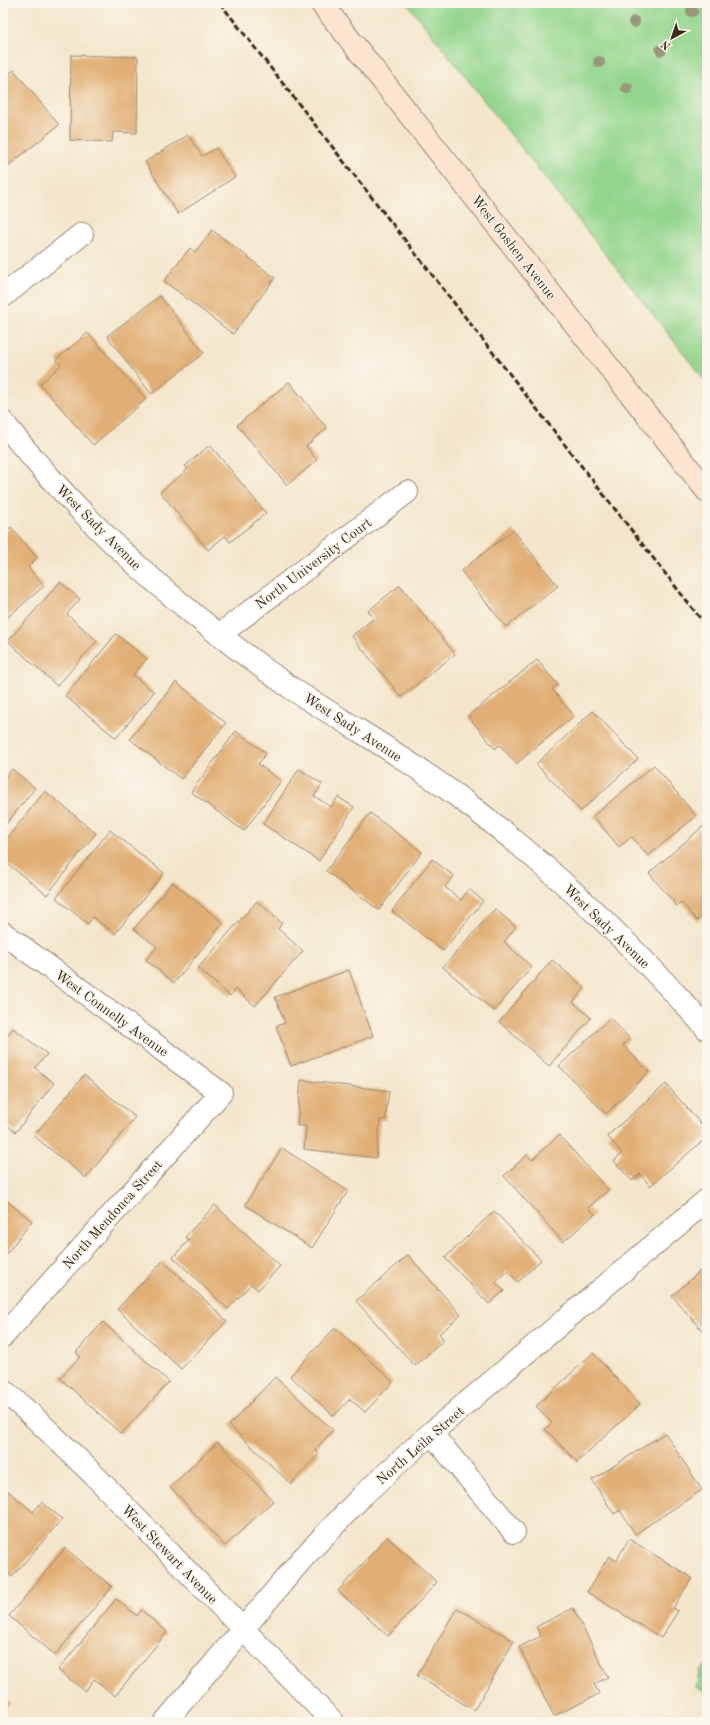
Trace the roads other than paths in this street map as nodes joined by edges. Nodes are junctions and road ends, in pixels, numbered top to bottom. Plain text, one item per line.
1 (320, 3) edge
2 (82, 234) dead end
3 (3, 296) edge
4 (3, 422) edge
5 (707, 491) edge
6 (407, 492) dead end
7 (219, 635) junction
8 (3, 933) edge
9 (707, 1029) edge
10 (221, 1093) joint
11 (707, 1200) edge
12 (3, 1336) edge
13 (3, 1390) edge
14 (431, 1433) junction
15 (514, 1532) dead end
16 (243, 1629) junction
17 (165, 1722) edge
18 (333, 1722) edge

1 - 5 main road, West Goshen Avenue
2 - 3 street
4 - 7 street, West Sady Avenue
6 - 7 street, North University Court
7 - 9 street, West Sady Avenue
8 - 10 street, West Connelly Avenue
10 - 12 street, North Mendonca Street
11 - 14 street, North Leila Street
13 - 16 street, West Stewart Avenue
14 - 15 street
14 - 16 street, North Leila Street
16 - 17 street, North Leila Street
16 - 18 street, West Stewart Avenue

